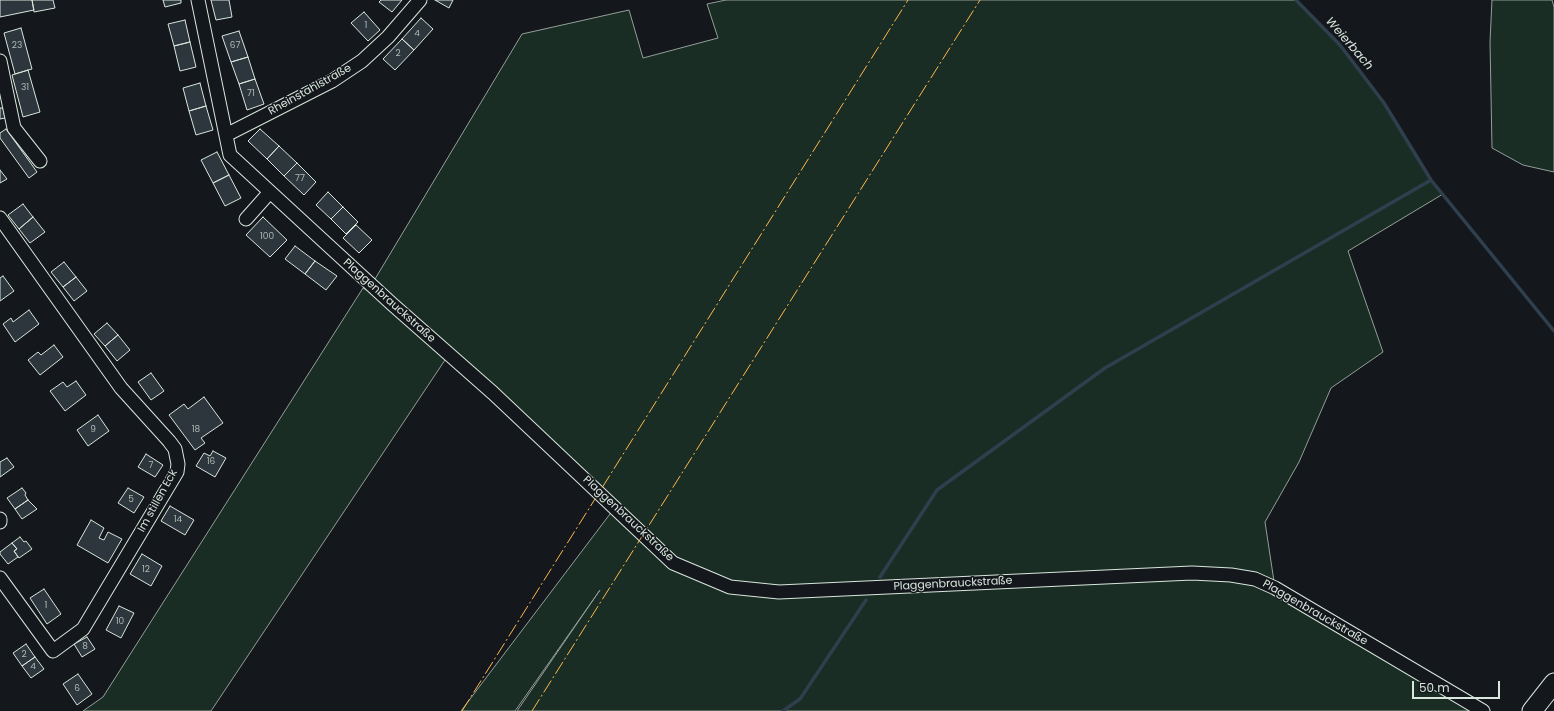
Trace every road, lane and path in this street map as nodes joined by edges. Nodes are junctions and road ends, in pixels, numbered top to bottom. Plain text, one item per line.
1 (198, 0) edge
2 (420, 0) edge
3 (0, 61) edge
4 (226, 135) junction
5 (40, 161) dead end
6 (270, 192) junction
7 (0, 218) edge
8 (246, 219) dead end
9 (0, 578) edge
10 (1554, 683) edge
11 (1483, 711) edge
12 (1532, 711) edge

1 - 4 street, Plaggenbrauckstraße
2 - 4 street, Rheinstahlstraße
3 - 5 street
4 - 6 street, Plaggenbrauckstraße
6 - 8 street
6 - 11 street, Plaggenbrauckstraße
7 - 9 street, Im stillen Eck
10 - 12 highway

